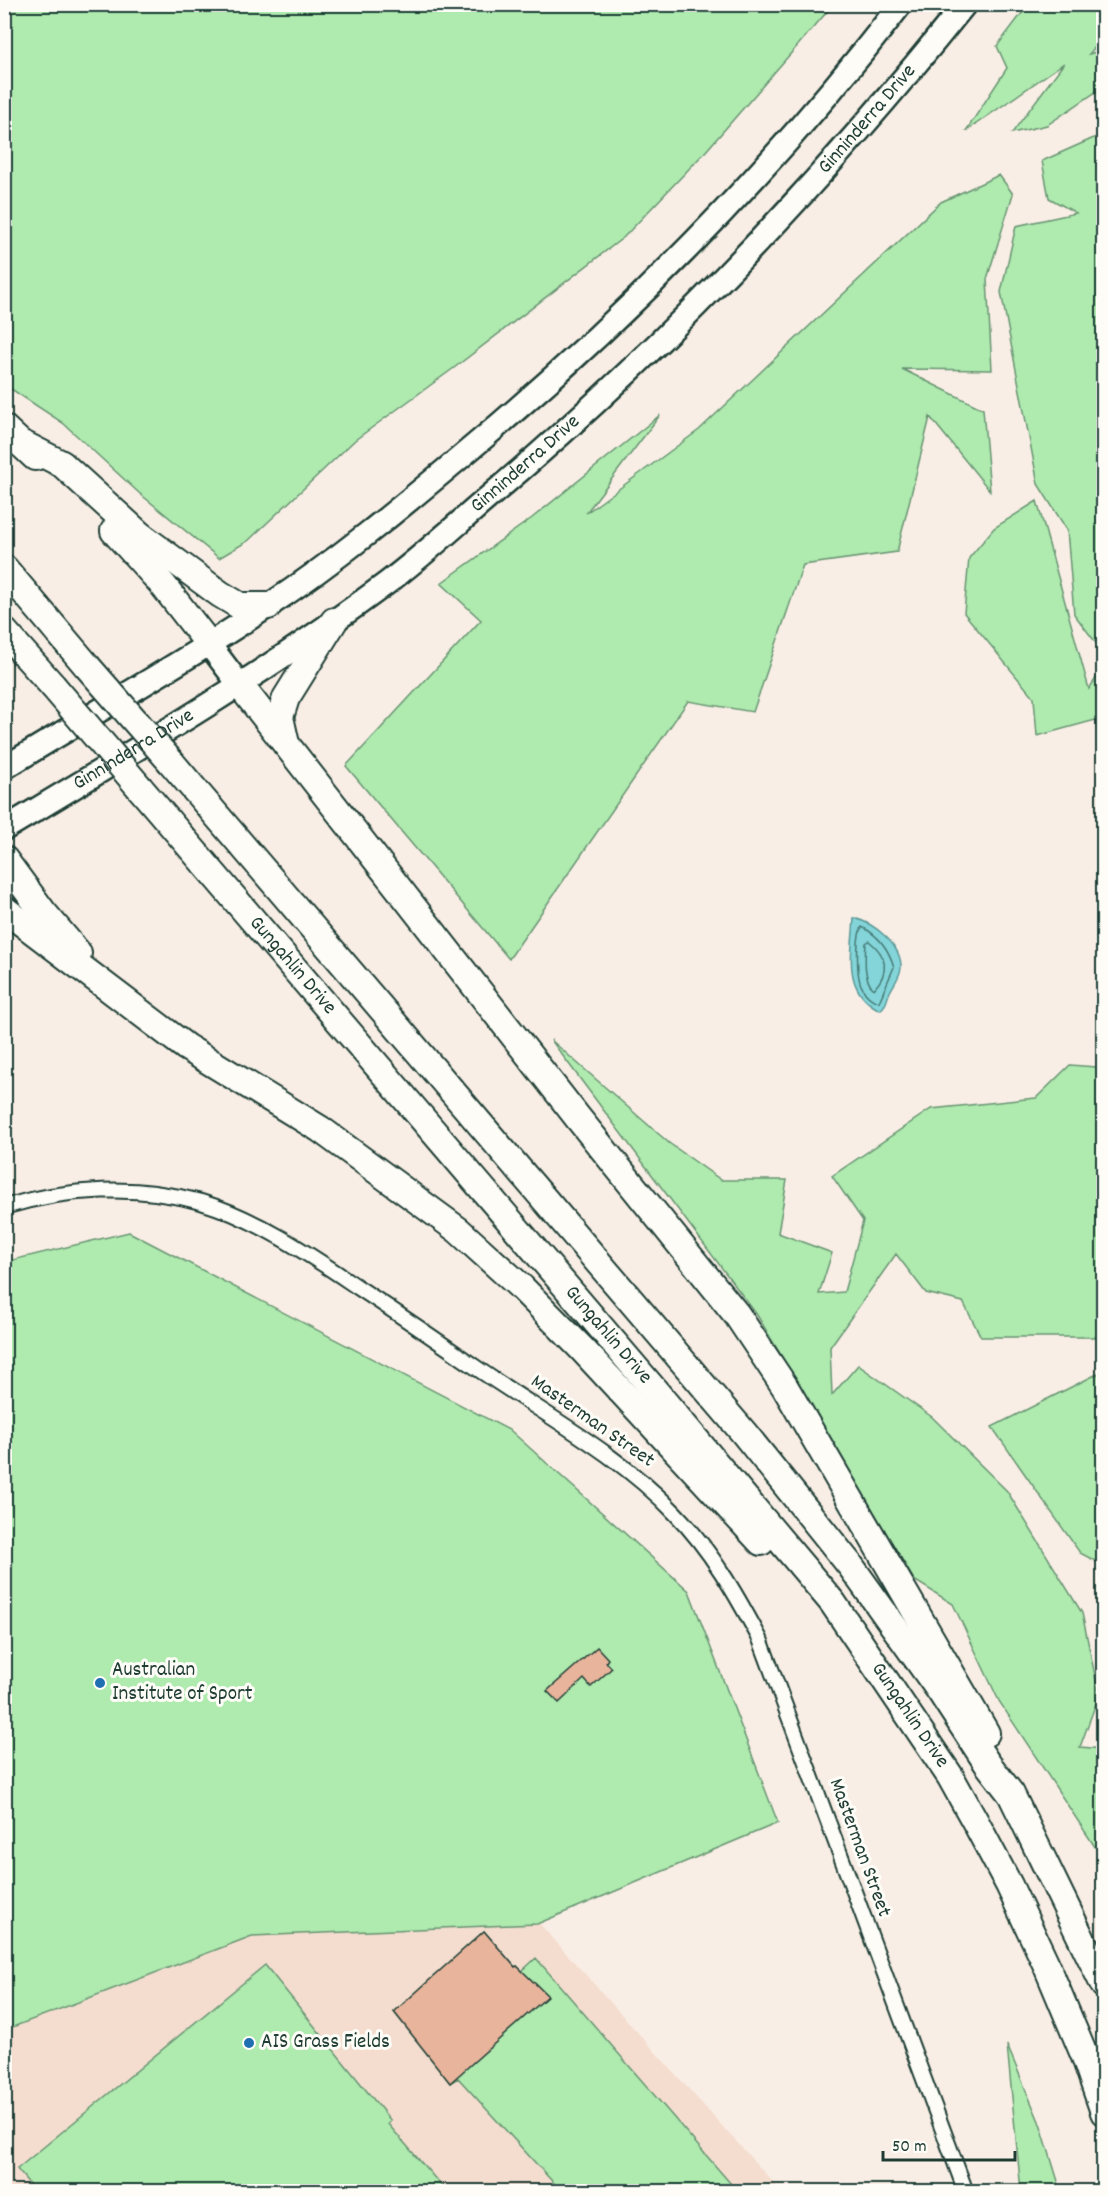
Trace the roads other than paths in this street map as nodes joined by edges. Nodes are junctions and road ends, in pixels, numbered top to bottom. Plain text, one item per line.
1 (901, 4) edge
2 (965, 4) edge
3 (4, 428) edge
4 (25, 445) junction
5 (4, 568) edge
6 (268, 606) junction
7 (333, 621) junction
8 (4, 631) edge
9 (208, 643) junction
10 (239, 684) junction
11 (287, 745) junction
12 (4, 768) edge
13 (4, 829) edge
14 (4, 859) edge
15 (4, 909) edge
16 (109, 990) junction
17 (4, 1207) edge
18 (900, 1704) junction
19 (1011, 1794) junction
20 (1104, 1985) edge
21 (1104, 2112) edge
22 (966, 2192) edge

1 - 6 main road
2 - 7 main road, Ginninderra Drive
3 - 4 highway
4 - 6 highway
4 - 9 highway
5 - 19 highway, Gungahlin Drive, bridge
6 - 9 main road
7 - 10 main road, Ginninderra Drive
7 - 11 highway
8 - 18 highway, Gungahlin Drive, bridge
9 - 10 main road
9 - 12 main road
10 - 11 highway
10 - 13 main road, Ginninderra Drive
11 - 19 highway
14 - 16 highway
15 - 16 highway
16 - 18 highway
17 - 22 street, Masterman Street
18 - 21 highway, Gungahlin Drive
19 - 20 highway, Gungahlin Drive

